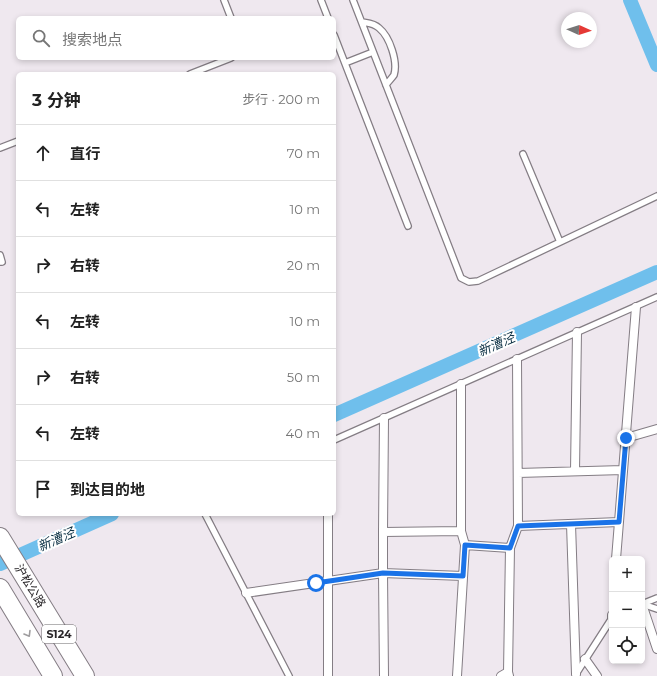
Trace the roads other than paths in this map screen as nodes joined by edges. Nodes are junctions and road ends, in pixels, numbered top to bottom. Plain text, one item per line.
1 (224, 0) edge
2 (321, 0) edge
3 (353, 0) edge
4 (230, 16) edge
5 (327, 16) edge
6 (362, 22) junction
7 (336, 40) edge
8 (373, 52) junction
9 (226, 60) edge
10 (345, 63) junction
11 (195, 72) edge
12 (386, 85) junction
13 (16, 142) edge
14 (0, 148) edge
15 (523, 154) dead end
16 (657, 196) edge
17 (408, 226) dead end
18 (560, 242) junction
19 (0, 255) edge
20 (0, 262) edge
21 (657, 297) edge
22 (636, 307) junction
23 (577, 332) junction
24 (517, 359) junction
25 (461, 384) junction
26 (384, 418) junction
27 (657, 429) edge
28 (626, 438) junction
29 (336, 439) edge
30 (623, 470) junction
31 (575, 471) junction
32 (518, 472) junction
33 (206, 516) edge
34 (328, 516) edge
35 (619, 522) junction
36 (571, 524) junction
37 (518, 526) junction
38 (461, 531) junction
39 (383, 532) junction
40 (0, 538) edge
41 (465, 545) junction
42 (510, 548) junction
43 (616, 556) edge
44 (383, 573) junction
45 (463, 576) junction
46 (329, 581) junction
47 (246, 593) junction
48 (4, 594) edge
49 (657, 598) edge
50 (657, 609) edge
51 (645, 613) edge
52 (609, 622) edge
53 (657, 648) edge
54 (585, 659) junction
55 (506, 675) edge
56 (575, 675) edge
57 (53, 676) edge
58 (85, 676) edge
59 (289, 676) edge
60 (328, 676) edge
61 (384, 676) edge
62 (457, 676) edge
63 (597, 676) edge

1 - 4 lane
2 - 5 lane
3 - 6 lane
6 - 8 lane
6 - 12 lane
7 - 10 lane
8 - 10 lane
8 - 12 lane
9 - 11 lane
10 - 17 lane
12 - 18 lane
13 - 14 lane
15 - 18 lane
16 - 18 lane
19 - 20 lane
21 - 22 lane
22 - 23 lane
22 - 28 street
23 - 24 lane
23 - 31 street
24 - 25 lane
24 - 32 street
25 - 26 lane
25 - 38 street
26 - 29 lane
26 - 39 street
27 - 28 street
28 - 30 street
30 - 31 street
30 - 35 street
31 - 32 street
32 - 37 street
33 - 47 lane
34 - 46 street
35 - 36 street
35 - 43 street
36 - 37 street
36 - 56 street
37 - 42 street
38 - 39 street
38 - 41 street
39 - 44 street
40 - 58 main road, 沪松公路 / S124
41 - 42 street
41 - 45 street
42 - 55 street
44 - 45 street
44 - 46 street
44 - 61 street
45 - 62 street
46 - 47 street
46 - 60 street
47 - 59 lane
48 -> 57 main road, S124
49 - 50 lane
51 - 53 street
52 - 54 lane
54 - 56 lane
54 - 63 street

